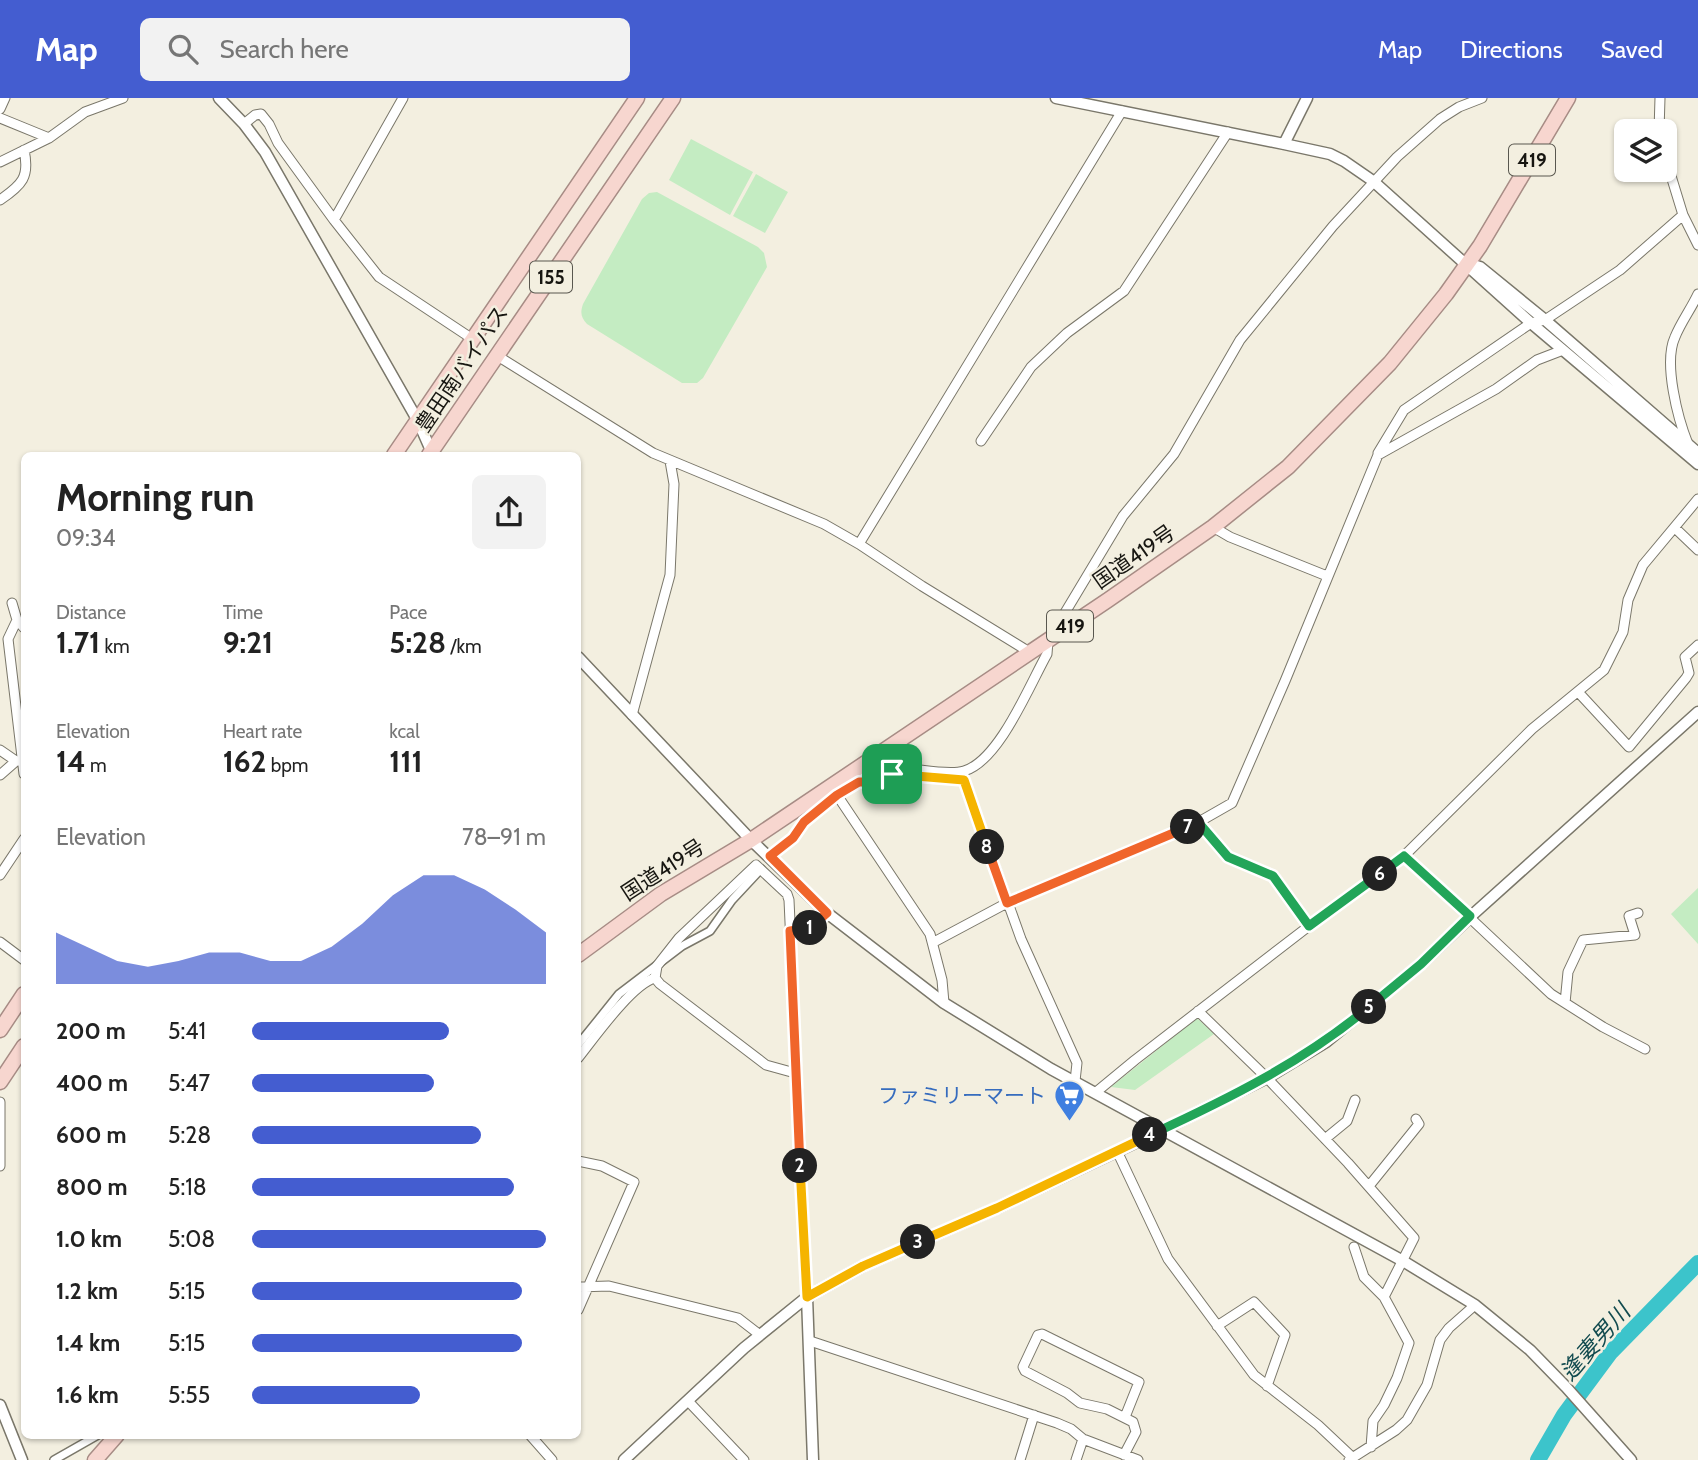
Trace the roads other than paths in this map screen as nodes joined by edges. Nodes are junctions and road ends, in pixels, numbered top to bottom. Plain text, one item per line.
1 (5, 98) edge
2 (123, 98) edge
3 (219, 98) edge
4 (403, 98) edge
5 (637, 98) edge
6 (673, 98) edge
7 (1056, 98) edge
8 (1307, 98) edge
9 (1482, 98) edge
10 (1568, 98) edge
11 (1660, 98) edge
12 (0, 109) edge
13 (1122, 111) junction
14 (0, 118) edge
15 (1659, 119) edge
16 (244, 124) junction
17 (1228, 132) junction
18 (49, 138) junction
19 (1284, 144) junction
20 (24, 150) junction
21 (0, 162) edge
22 (1373, 181) junction
23 (1673, 182) edge
24 (0, 200) edge
25 (1683, 215) junction
26 (334, 220) junction
27 (1698, 245) edge
28 (1466, 263) junction
29 (1698, 294) edge
30 (1545, 320) junction
31 (1531, 323) junction
32 (474, 341) junction
33 (1563, 350) junction
34 (496, 355) junction
35 (418, 421) junction
36 (981, 441) dead end
37 (1687, 442) junction
38 (396, 452) edge
39 (430, 452) edge
40 (432, 452) edge
41 (1698, 453) edge
42 (1378, 455) junction
43 (670, 461) junction
44 (1698, 462) edge
45 (1698, 499) edge
46 (1213, 527) junction
47 (1675, 528) junction
48 (859, 544) junction
49 (1698, 550) edge
50 (1327, 576) junction
51 (12, 603) dead end
52 (18, 620) junction
53 (21, 624) edge
54 (1054, 637) junction
55 (1698, 645) edge
56 (1031, 653) junction
57 (581, 660) edge
58 (1579, 693) junction
59 (1698, 712) edge
60 (632, 715) junction
61 (0, 750) edge
62 (21, 761) edge
63 (0, 775) edge
64 (962, 776) junction
65 (846, 777) junction
66 (834, 791) junction
67 (1198, 822) junction
68 (751, 840) junction
69 (21, 843) edge
70 (770, 856) junction
71 (1404, 856) junction
72 (761, 869) junction
73 (0, 874) edge
74 (1007, 903) junction
75 (827, 913) junction
76 (1638, 913) dead end
77 (1470, 916) junction
78 (1309, 926) junction
79 (790, 931) junction
80 (0, 942) edge
81 (934, 942) junction
82 (581, 953) edge
83 (21, 958) edge
84 (657, 966) junction
85 (655, 978) junction
86 (21, 998) edge
87 (944, 1003) junction
88 (1565, 1003) junction
89 (1198, 1011) junction
90 (0, 1030) edge
91 (581, 1041) edge
92 (1645, 1049) dead end
93 (21, 1050) edge
94 (581, 1054) edge
95 (795, 1073) junction
96 (1267, 1078) junction
97 (1, 1080) edge
98 (1075, 1082) junction
99 (1095, 1093) junction
100 (1356, 1100) dead end
101 (0, 1102) edge
102 (1416, 1119) dead end
103 (1160, 1131) junction
104 (1325, 1139) junction
105 (1117, 1151) junction
106 (581, 1162) edge
107 (0, 1166) edge
108 (1369, 1186) junction
109 (1354, 1247) dead end
110 (1403, 1262) junction
111 (588, 1286) junction
112 (581, 1287) edge
113 (807, 1297) junction
114 (1384, 1297) junction
115 (581, 1303) edge
116 (1475, 1305) junction
117 (1217, 1326) junction
118 (760, 1335) junction
119 (810, 1341) junction
120 (1267, 1386) junction
121 (688, 1401) junction
122 (0, 1405) edge
123 (1034, 1415) junction
124 (1125, 1417) junction
125 (91, 1439) edge
126 (113, 1439) edge
127 (534, 1439) edge
128 (1083, 1439) junction
129 (1371, 1447) junction
130 (816, 1459) edge
131 (1132, 1459) edge
132 (1350, 1459) edge
133 (22, 1460) edge
134 (54, 1460) edge
135 (95, 1460) edge
136 (552, 1460) edge
137 (624, 1460) edge
138 (744, 1460) edge
139 (1020, 1460) edge
140 (1076, 1460) edge
141 (1631, 1460) edge

1 - 12 street
2 - 18 street
3 - 16 street
4 - 26 street
5 - 32 highway, 豊田南バイパス / 155
6 - 34 highway, 豊田南バイパス / 155
7 - 13 street
8 - 19 street
9 - 22 street
10 - 28 highway, 国道419号 / 419
11 - 15 street
13 - 17 street
13 - 48 street
14 - 18 street
16 - 26 street
16 - 35 street
17 - 19 street
17 - 36 street
18 - 20 street
19 - 22 street
20 - 21 street
20 - 24 street
22 - 28 street
22 - 54 street
23 - 25 street
25 - 27 street
25 - 30 street
26 - 32 street
28 - 30 street
28 - 31 street
28 - 46 highway, 国道419号 / 419
29 - 37 street
30 - 31 street
30 - 37 street
31 - 33 street
31 - 42 street
32 - 35 highway, 豊田南バイパス / 155
33 - 42 street
33 - 44 street
34 - 40 highway, 豊田南バイパス / 155
34 - 43 street
35 - 38 highway, 豊田南バイパス / 155
35 - 39 street
37 - 41 street
37 - 44 street
42 - 50 street
43 - 48 street
43 - 60 street
45 - 47 street
46 - 50 street
46 - 54 highway, 国道419号 / 419
47 - 49 street
47 - 58 street
48 - 56 street
50 - 67 street
51 - 52 street
52 - 53 street
52 - 62 street
54 - 56 highway, 国道419号 / 419
54 - 64 street
55 - 58 street
56 - 65 highway, 国道419号 / 419
57 - 60 street
58 - 71 street
59 - 77 street
60 - 68 street
61 - 62 street
62 - 63 street
64 - 65 street
64 - 66 street
64 - 74 street
65 - 66 highway, 国道419号 / 419
66 - 68 highway, 国道419号 / 419
66 - 70 street
66 - 81 street
67 - 74 street
67 - 78 street
68 - 70 street
68 - 82 highway, 国道419号 / 419
69 - 73 street
70 - 75 street
71 - 77 street
71 - 78 street
72 - 79 street
72 - 84 street
72 - 84 street
74 - 81 street
74 - 98 street
75 - 79 street
75 - 87 street
76 - 88 street
77 - 88 street
77 - 96 street
78 - 89 street
79 - 95 street
80 - 83 street
81 - 87 street
84 - 85 street
84 - 91 street
85 - 94 street
85 - 95 street
86 - 90 highway
87 - 98 street
88 - 92 street
89 - 96 street
89 - 99 street
93 - 97 highway
95 - 113 street
96 - 103 street
96 - 104 street
98 - 99 street
99 - 103 street
100 - 104 street
101 - 107 street
102 - 108 street
103 - 105 street
103 - 110 street
104 - 108 street
105 - 113 street
105 - 117 street
106 - 111 street
108 - 110 street
109 - 114 street
110 - 114 street
110 - 116 street
111 - 112 street
111 - 115 street
111 - 118 street
113 - 118 street
113 - 119 street
114 - 129 street
116 - 129 street
116 - 141 street
117 - 120 street
117 - 120 street
118 - 121 street
119 - 123 street
119 - 130 street
120 - 132 street
121 - 137 street
121 - 138 street
122 - 133 street
123 - 128 street
123 - 139 street
124 - 124 street
124 - 131 street
125 - 134 street
126 - 135 highway
127 - 136 street
128 - 131 street
128 - 140 street
129 - 132 street

